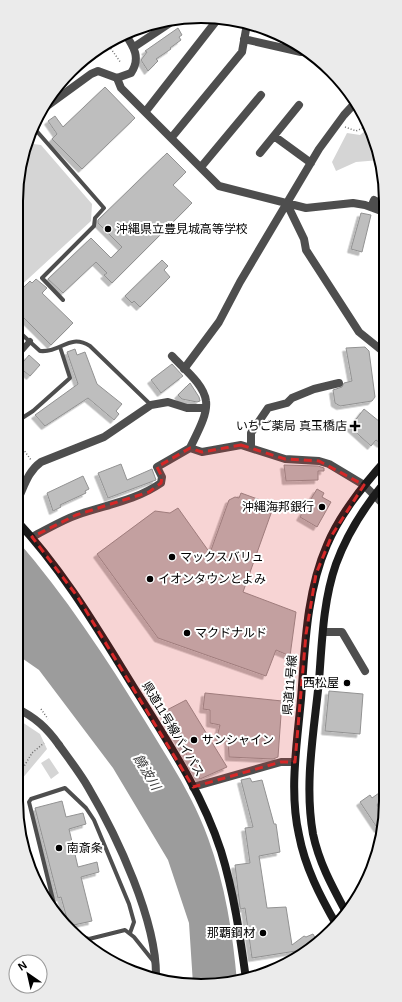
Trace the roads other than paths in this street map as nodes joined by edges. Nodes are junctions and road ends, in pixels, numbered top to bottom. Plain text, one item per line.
1 (214, 23) edge
2 (165, 26) edge
3 (246, 29) edge
4 (128, 39) edge
5 (244, 39) junction
6 (134, 47) junction
7 (297, 51) edge
8 (117, 78) junction
9 (261, 95) dead end
10 (54, 101) edge
11 (299, 105) dead end
12 (352, 107) edge
13 (146, 111) junction
14 (37, 132) edge
15 (274, 136) junction
16 (172, 137) junction
17 (260, 153) dead end
18 (311, 163) junction
19 (201, 167) junction
20 (379, 202) edge
21 (287, 204) junction
22 (371, 207) junction
23 (379, 210) edge
24 (63, 300) dead end
25 (23, 335) edge
26 (30, 341) junction
27 (60, 347) junction
28 (379, 348) edge
29 (23, 349) edge
30 (172, 356) dead end
31 (184, 369) junction
32 (339, 383) dead end
33 (151, 405) junction
34 (205, 408) junction
35 (23, 417) edge
36 (190, 448) junction
37 (251, 448) junction
38 (379, 468) edge
39 (364, 485) junction
40 (23, 487) edge
41 (379, 489) edge
42 (375, 494) junction
43 (379, 499) edge
44 (23, 527) edge
45 (32, 537) junction
46 (323, 632) junction
47 (365, 671) dead end
48 (23, 712) edge
49 (295, 762) junction
50 (193, 787) junction
51 (53, 900) edge
52 (344, 907) edge
53 (334, 919) edge
54 (130, 933) junction
55 (89, 939) edge
56 (156, 964) junction
57 (156, 973) edge
58 (245, 973) edge

1 - 13 street
2 - 6 street
3 - 5 street
4 - 6 street
5 - 7 street
5 - 16 street
6 - 8 street
8 - 10 street
8 - 13 street
9 - 19 street
11 - 15 street
12 - 18 street
13 - 16 street
14 - 24 lane
15 - 17 street
15 - 18 street
16 - 19 street
18 - 21 street
19 - 21 street
20 - 22 street
21 - 22 street
21 - 28 street
21 - 31 street
22 - 23 street
25 - 26 lane
26 - 27 lane
26 - 29 street
27 - 33 lane
27 - 35 lane
30 - 31 street
31 - 34 street
32 - 37 street
33 - 34 street
33 - 40 street
34 - 36 street
36 - 37 street
36 - 45 street
37 - 39 street
38 - 39 main road, 県道11号線
39 - 42 street
39 - 49 main road, 県道11号線
41 - 42 main road
42 - 43 street
42 - 46 main road
44 - 45 main road, 県道11号線バイパス
45 - 50 main road, 県道11号線バイパス
46 - 47 street
46 - 52 main road
48 - 56 street
49 - 50 street
49 - 53 main road, 県道11号線
50 - 58 main road, 県道11号線バイパス
51 - 54 lane
54 - 55 lane
54 - 56 lane
56 - 57 street

